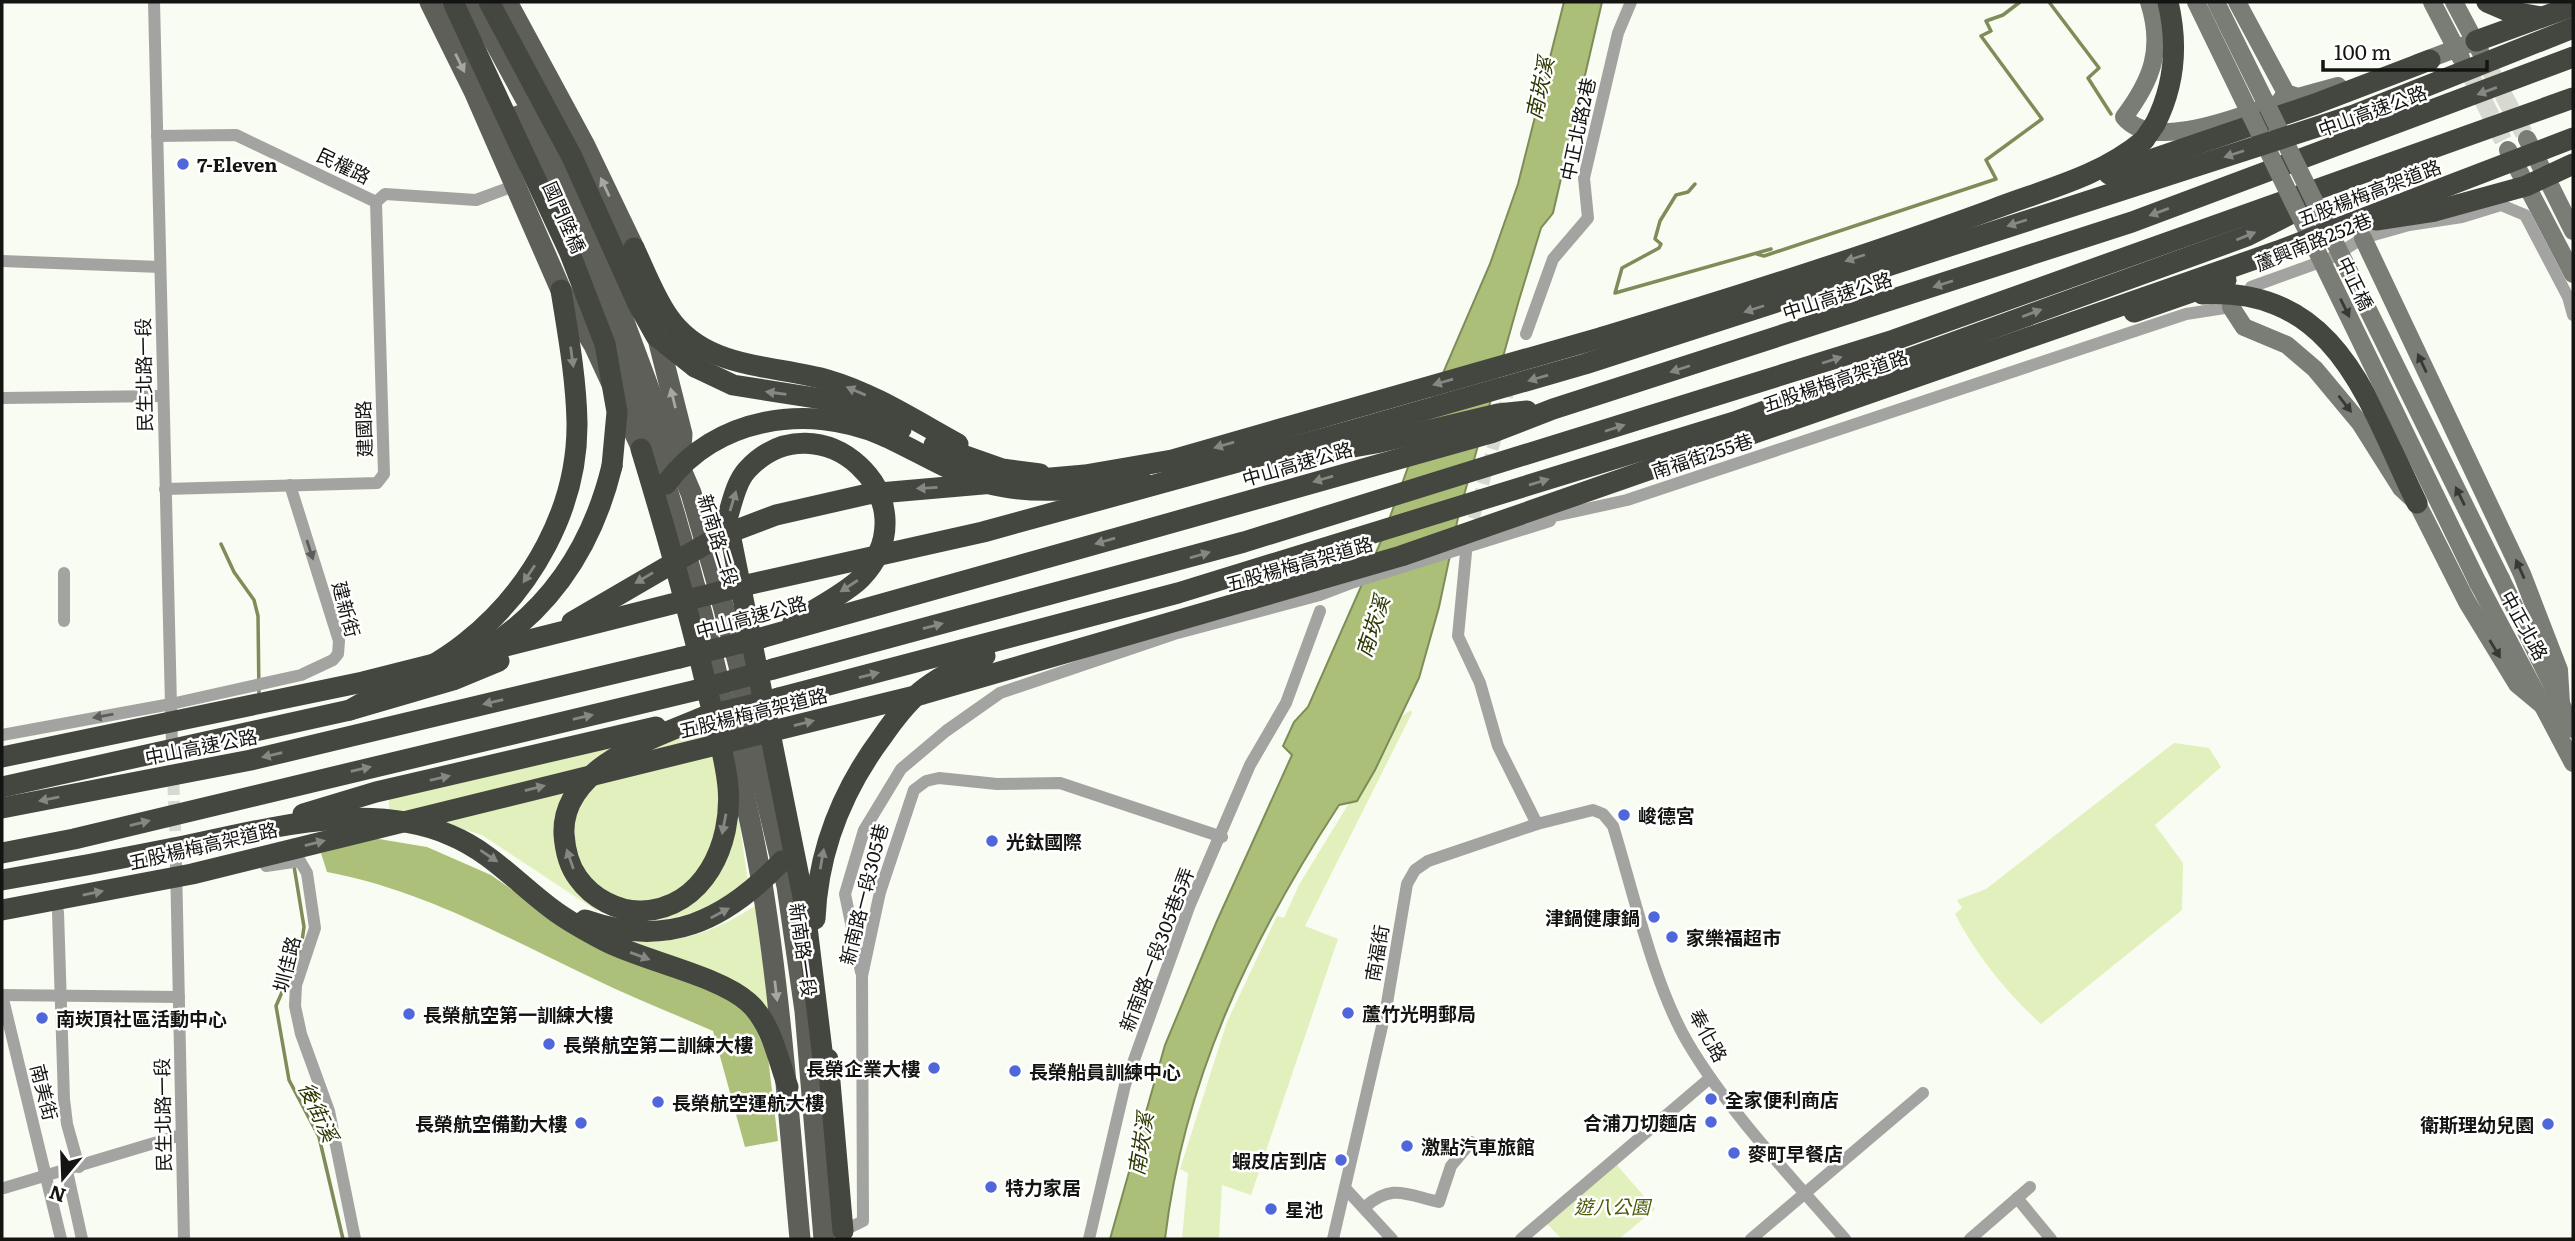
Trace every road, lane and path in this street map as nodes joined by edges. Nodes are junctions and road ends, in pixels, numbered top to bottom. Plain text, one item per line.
1 (154, 2) edge
2 (430, 2) edge
3 (453, 2) edge
4 (460, 2) edge
5 (473, 2) edge
6 (489, 2) edge
7 (507, 2) edge
8 (1631, 2) edge
9 (2149, 2) edge
10 (2168, 2) edge
11 (2196, 2) edge
12 (2216, 2) edge
13 (2237, 2) edge
14 (2432, 2) edge
15 (2454, 2) edge
16 (2487, 2) edge
17 (2573, 6) edge
18 (2543, 17) junction
19 (2573, 27) edge
20 (2466, 45) junction
21 (2573, 57) edge
22 (2430, 60) junction
23 (2490, 70) tunnel mouth
24 (2471, 76) tunnel mouth
25 (2286, 93) junction
26 (2573, 98) edge
27 (157, 136) junction
28 (2573, 138) edge
29 (2527, 139) tunnel mouth
30 (2508, 150) tunnel mouth
31 (2573, 164) edge
32 (2377, 170) junction
33 (2535, 181) junction
34 (2067, 185) junction
35 (514, 186) junction
36 (376, 202) junction
37 (2573, 231) edge
38 (2363, 238) junction
39 (634, 248) junction
40 (2, 261) edge
41 (160, 267) junction
42 (2573, 274) edge
43 (2251, 287) dead end
44 (561, 290) junction
45 (2183, 296) junction
46 (2231, 307) joint
47 (2573, 315) edge
48 (1526, 334) dead end
49 (162, 396) junction
50 (8, 399) edge
51 (1494, 424) junction
52 (652, 442) junction
53 (680, 466) junction
54 (1002, 469) junction
55 (1062, 477) junction
56 (1140, 482) junction
57 (666, 484) junction
58 (289, 485) junction
59 (165, 489) junction
60 (1627, 500) junction
61 (2417, 503) junction
62 (1472, 508) junction
63 (64, 573) dead end
64 (2501, 579) joint
65 (2478, 583) joint
66 (1320, 611) dead end
67 (65, 621) dead end
68 (1059, 626) junction
69 (761, 638) junction
70 (745, 665) junction
71 (716, 667) joint
72 (171, 704) junction
73 (2554, 706) junction
74 (350, 710) junction
75 (706, 716) junction
76 (2573, 729) edge
77 (171, 731) junction
78 (2, 735) edge
79 (172, 747) tunnel mouth
80 (2, 757) edge
81 (2573, 763) edge
82 (2, 767) edge
83 (2, 787) edge
84 (2, 808) edge
85 (1603, 814) joint
86 (1537, 824) junction
87 (257, 831) junction
88 (1222, 837) junction
89 (2, 853) edge
90 (782, 862) junction
91 (176, 864) tunnel mouth
92 (2, 880) edge
93 (177, 883) junction
94 (762, 883) junction
95 (540, 898) junction
96 (2, 910) edge
97 (58, 912) dead end
98 (862, 976) junction
99 (2, 995) edge
100 (61, 996) junction
101 (179, 997) junction
102 (829, 1073) junction
103 (1710, 1077) junction
104 (788, 1087) junction
105 (1923, 1093) dead end
106 (181, 1135) junction
107 (1471, 1142) dead end
108 (73, 1169) junction
109 (46, 1177) junction
110 (2030, 1187) dead end
111 (4, 1188) dead end
112 (1345, 1188) junction
113 (1806, 1194) junction
114 (2017, 1198) junction
115 (1365, 1207) junction
116 (836, 1237) edge
117 (61, 1239) edge
118 (82, 1239) edge
119 (184, 1239) edge
120 (355, 1239) edge
121 (800, 1239) edge
122 (1089, 1239) edge
123 (1333, 1239) edge
124 (1392, 1239) edge
125 (1521, 1239) edge
126 (1751, 1239) edge
127 (1845, 1239) edge
128 (1970, 1239) edge
129 (2052, 1239) edge

1 - 27 street, 民生北路一段
2 -> 35 main road
3 - 74 highway, bridge
4 - 52 main road, 國門陸橋
5 - 52 main road, 國門陸橋
54 -> 6 highway, bridge
39 -> 7 main road
8 - 48 street, 中正北路2巷
9 - 25 street
10 - 34 highway
11 -> 65 street, 中正橋, bridge
64 -> 12 street, 中正橋, bridge
13 - 25 street
14 - 20 street
15 - 20 street
16 - 18 highway
17 - 18 highway
18 - 20 highway
19 -> 80 highway, bridge
20 - 22 street
20 - 23 street
20 - 24 street
21 -> 51 highway, 中山高速公路
22 - 25 street
22 - 34 highway
26 - 32 highway
27 - 36 street, 民權路
27 - 41 street, 民生北路一段
96 -> 28 highway, 五股楊梅高架道路, bridge
29 - 33 street
30 - 33 street
31 - 33 highway
62 -> 32 highway
89 -> 32 highway, bridge
33 - 37 street
33 - 42 street
33 - 45 highway
34 -> 55 highway, bridge
35 - 36 street, 民權路
35 - 44 main road
36 - 58 street, 建國路
38 - 43 street, 蘆興南路252巷
38 - 47 street, 蘆興南路252巷
73 -> 38 street
53 -> 39 main road
54 -> 39 highway
40 - 41 street
41 - 49 street, 民生北路一段
44 - 52 main road
44 -> 74 highway
45 - 61 highway
45 - 62 highway
46 - 60 street, 南福街255巷
46 -> 61 street
49 - 50 street
49 - 59 street, 民生北路一段
51 - 56 highway
51 -> 69 highway, 中山高速公路
52 - 53 main road, 新南路二段
52 - 57 main road, 新南路二段
52 -> 75 highway
53 - 56 highway
53 - 57 highway
53 - 70 main road, 新南路二段
53 - 70 main road, 新南路二段
54 - 55 highway
55 - 56 highway
55 -> 74 highway, bridge
57 - 71 main road, 新南路二段
58 - 59 street, 建國路
58 -> 72 street, 建新街
59 - 72 street, 民生北路一段
60 - 86 street, 南福街255巷
60 - 98 street, bridge
61 -> 73 street
62 - 68 highway
63 - 67 street
64 - 73 street, 中正北路
65 - 73 street, 中正北路
66 - 88 street, 新南路一段305巷5弄
75 -> 68 highway, bridge
102 -> 68 highway
69 -> 84 highway, 中山高速公路, bridge
102 -> 69 highway
70 - 90 main road, 新南路一段
70 - 116 main road, 新南路一段
71 - 94 main road, 新南路一段
72 - 77 street, 民生北路一段
72 -> 78 street, 建新街
73 - 76 street, 中正北路
73 - 81 street, 中正北路
74 - 83 highway
87 -> 75 highway
77 - 79 street, 民生北路一段
77 - 82 street
85 - 86 street, 南福街
85 - 103 street, 奉化路
86 - 112 street, 南福街
87 - 92 highway
87 -> 95 highway
88 - 98 street, 新南路一段305巷
88 - 122 street, 新南路一段305巷5弄
90 - 94 highway
90 - 116 main road, 新南路一段
91 - 93 street, 民生北路一段
93 - 101 street, 民生北路一段
93 - 120 street, 圳佳路
95 -> 94 highway
94 -> 104 main road, 新南路一段
95 -> 104 highway
97 - 100 street
98 - 116 street, 新南路一段305巷
99 - 100 street
99 - 109 street, 南美街
100 - 101 street
100 - 108 street
101 - 106 street, 民生北路一段
102 - 116 highway
103 - 113 street, 奉化路
103 - 125 street
104 - 121 main road, 新南路一段
105 - 113 street
106 - 108 street
106 - 119 street, 民生北路一段
107 - 115 street
108 - 109 street
108 - 118 street
109 - 111 street
109 - 117 street, 南美街
110 - 114 street
112 - 115 street
112 - 123 street, 南福街
113 - 126 street
113 - 127 street, 奉化路
114 - 128 street
114 - 129 street
115 - 124 street

